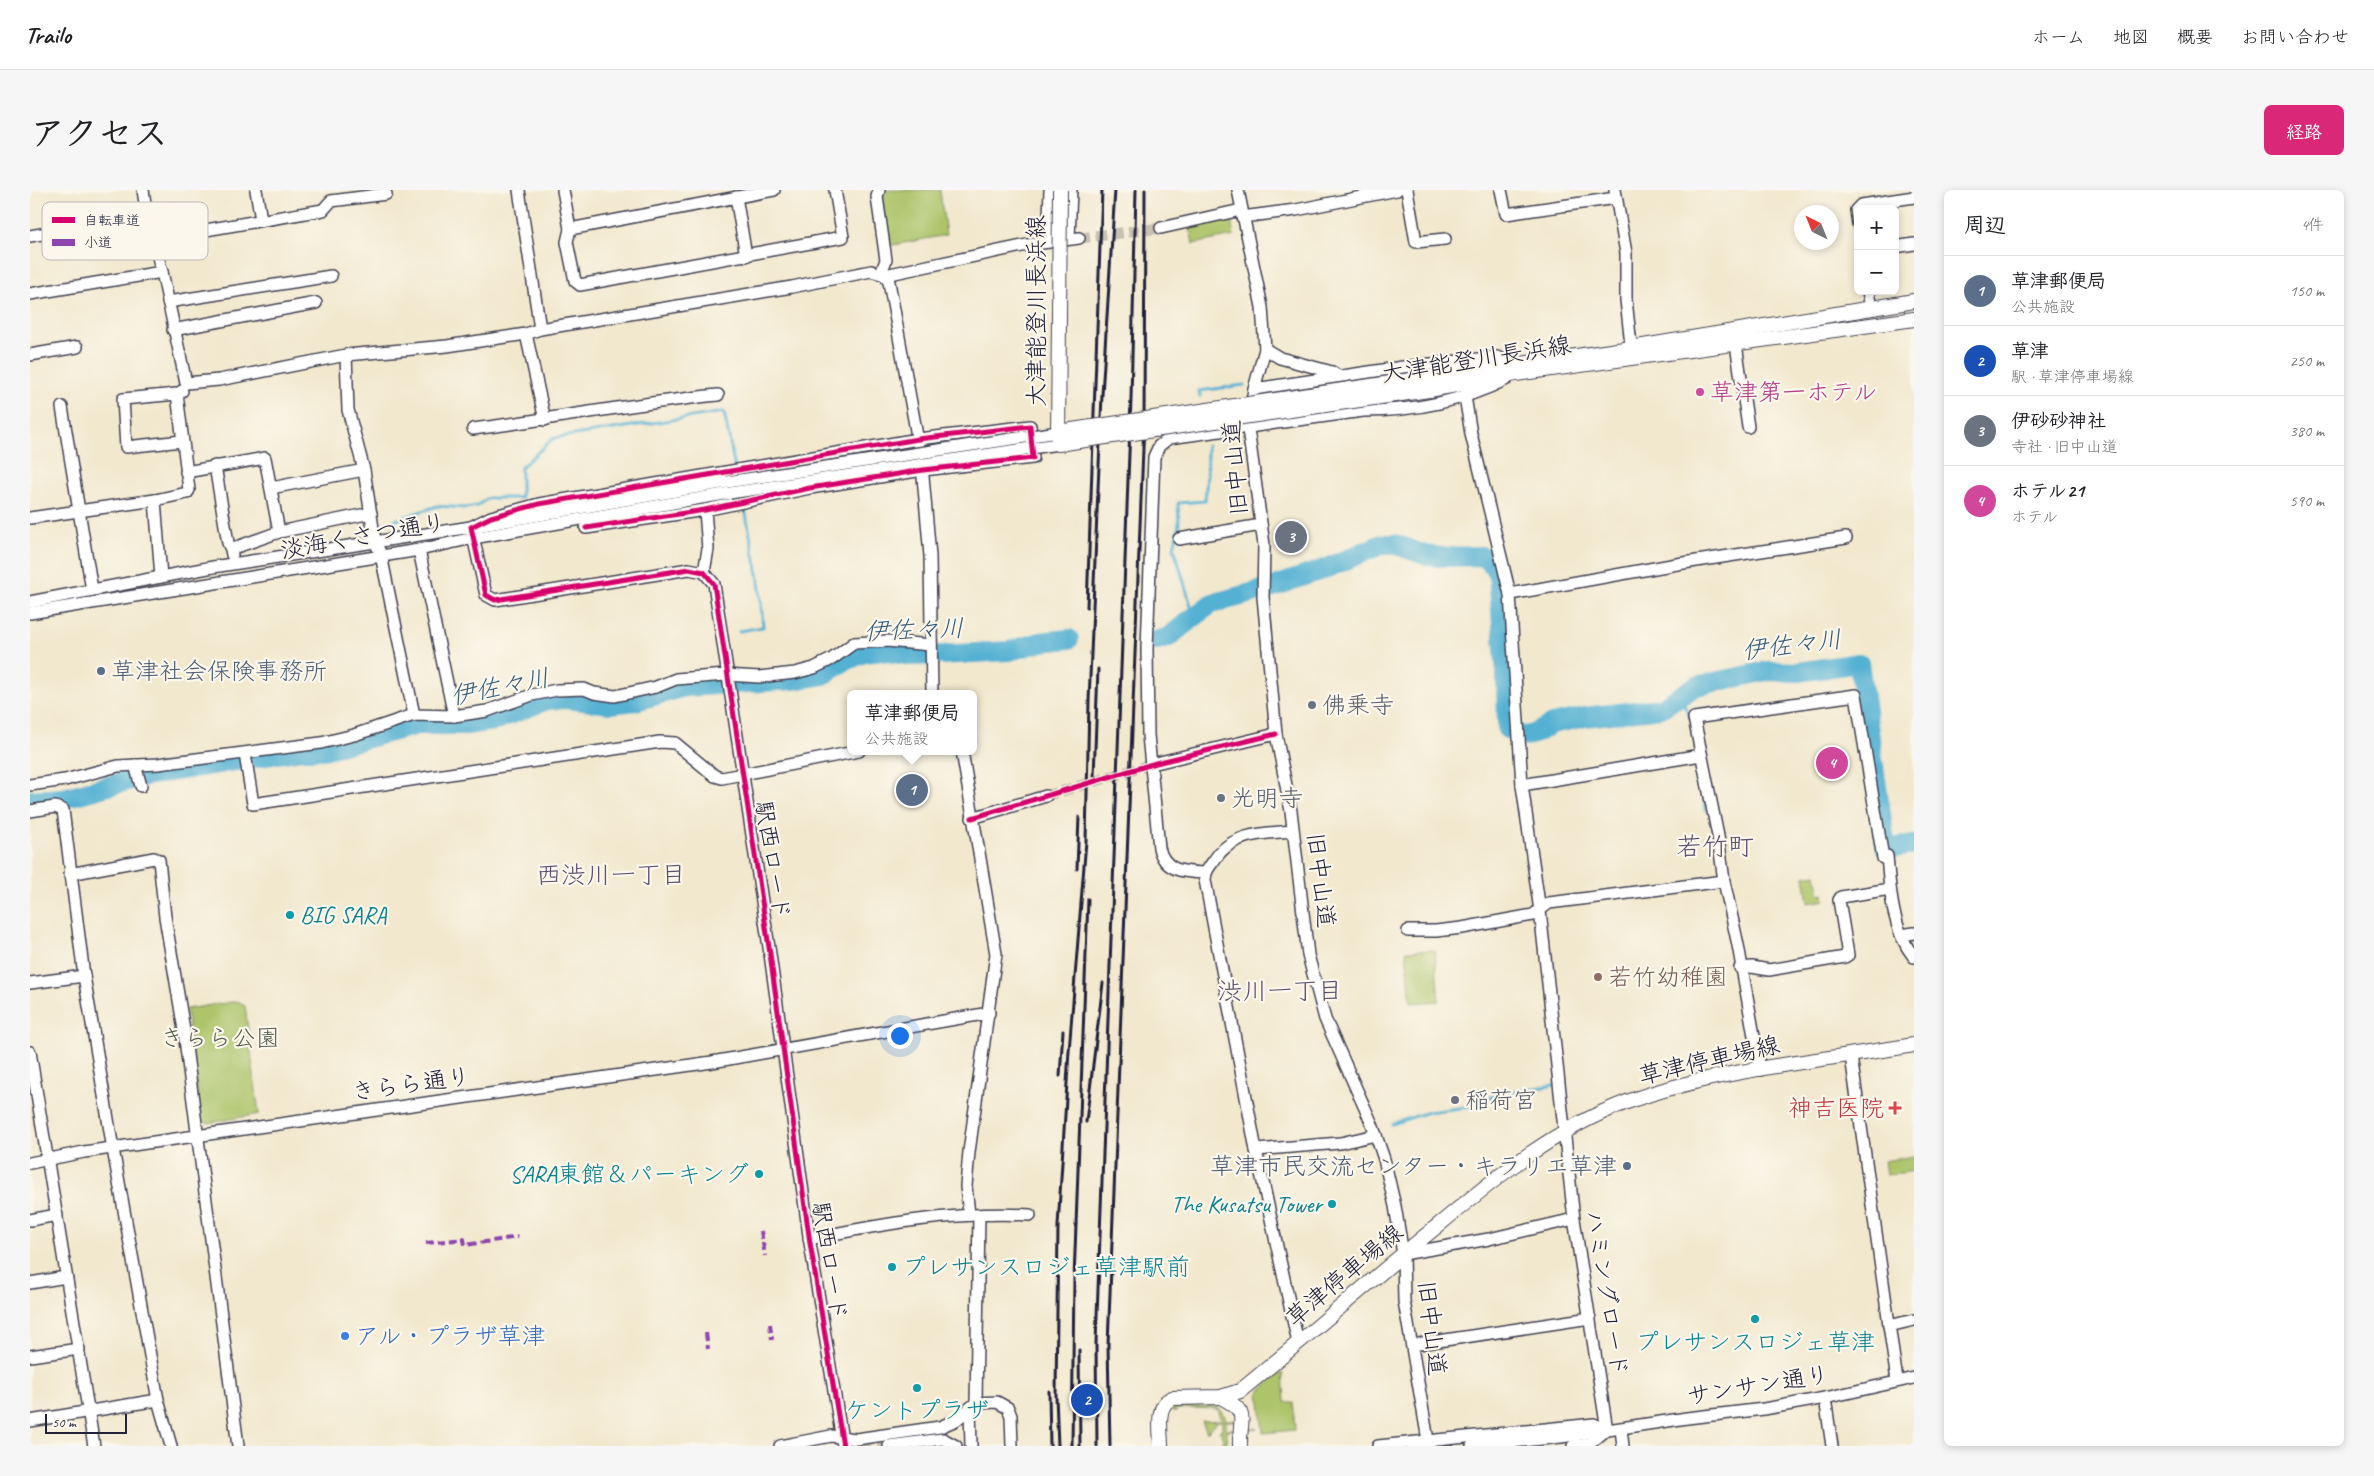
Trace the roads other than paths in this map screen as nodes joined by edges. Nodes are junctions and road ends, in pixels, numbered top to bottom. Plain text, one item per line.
1 (256, 190) edge
2 (518, 190) edge
3 (563, 190) edge
4 (774, 190) edge
5 (835, 190) edge
6 (879, 190) edge
7 (1050, 190) edge
8 (1060, 190) edge
9 (1071, 190) edge
10 (1238, 190) edge
11 (1397, 190) edge
12 (1407, 190) edge
13 (1501, 190) edge
14 (386, 194) dead end
15 (1616, 194) edge
16 (707, 196) edge
17 (1914, 196) edge
18 (736, 197) junction
19 (1861, 205) edge
20 (1241, 214) junction
21 (261, 220) junction
22 (1161, 228) tunnel mouth
23 (208, 229) edge
24 (570, 230) junction
25 (1445, 238) dead end
26 (1052, 241) junction
27 (1914, 244) edge
28 (1899, 247) edge
29 (746, 256) junction
30 (159, 260) edge
31 (162, 272) junction
32 (883, 274) junction
33 (331, 276) dead end
34 (30, 294) edge
35 (1869, 295) edge
36 (1914, 301) edge
37 (168, 302) junction
38 (316, 303) dead end
39 (1871, 308) junction
40 (1914, 319) edge
41 (540, 329) junction
42 (174, 330) junction
43 (526, 334) junction
44 (1736, 344) junction
45 (77, 347) dead end
46 (1265, 349) junction
47 (1632, 354) junction
48 (30, 355) edge
49 (346, 355) junction
50 (1516, 369) junction
51 (1339, 377) junction
52 (186, 383) junction
53 (1254, 389) junction
54 (176, 394) junction
55 (718, 394) dead end
56 (1465, 396) junction
57 (62, 407) dead end
58 (545, 420) junction
59 (1748, 427) dead end
60 (473, 429) dead end
61 (1248, 429) junction
62 (1058, 438) junction
63 (918, 439) junction
64 (182, 441) junction
65 (215, 466) junction
66 (364, 470) junction
67 (923, 470) junction
68 (186, 472) junction
69 (271, 488) junction
70 (155, 500) junction
71 (705, 510) junction
72 (78, 512) junction
73 (371, 513) junction
74 (30, 518) edge
75 (1261, 525) junction
76 (586, 528) dead end
77 (279, 532) junction
78 (472, 532) junction
79 (1846, 538) dead end
80 (1179, 539) dead end
81 (376, 541) junction
82 (231, 549) junction
83 (419, 550) junction
84 (381, 555) junction
85 (232, 564) junction
86 (704, 572) junction
87 (161, 577) junction
88 (92, 590) junction
89 (1510, 594) junction
90 (30, 602) edge
91 (30, 613) edge
92 (931, 647) junction
93 (727, 677) junction
94 (932, 690) edge
95 (414, 715) junction
96 (454, 716) junction
97 (1276, 734) junction
98 (847, 753) edge
99 (963, 755) edge
100 (1701, 755) junction
101 (246, 759) junction
102 (1156, 763) tunnel mouth
103 (135, 765) junction
104 (741, 774) junction
105 (30, 785) edge
106 (1522, 785) junction
107 (141, 786) dead end
108 (1046, 796) tunnel mouth
109 (30, 811) edge
110 (972, 818) junction
111 (1293, 831) junction
112 (1205, 873) junction
113 (70, 874) junction
114 (1724, 882) junction
115 (1890, 889) junction
116 (1540, 911) junction
117 (1408, 931) dead end
118 (1914, 932) edge
119 (1901, 935) junction
120 (1914, 957) edge
121 (1740, 968) junction
122 (84, 976) junction
123 (30, 983) edge
124 (989, 1013) junction
125 (1914, 1045) edge
126 (782, 1050) junction
127 (30, 1052) edge
128 (1851, 1056) junction
129 (1760, 1070) junction
130 (1563, 1131) junction
131 (1376, 1135) junction
132 (198, 1137) junction
133 (113, 1149) junction
134 (1256, 1150) junction
135 (47, 1160) junction
136 (30, 1163) edge
137 (56, 1215) junction
138 (974, 1215) junction
139 (1030, 1215) dead end
140 (1574, 1219) junction
141 (30, 1220) edge
142 (809, 1239) junction
143 (1403, 1254) junction
144 (66, 1277) junction
145 (30, 1283) edge
146 (1590, 1318) junction
147 (1914, 1320) edge
148 (1889, 1326) junction
149 (1298, 1343) junction
150 (1412, 1345) junction
151 (80, 1349) junction
152 (30, 1356) edge
153 (1914, 1378) edge
154 (1897, 1381) junction
155 (1221, 1397) junction
156 (1825, 1398) junction
157 (158, 1400) junction
158 (973, 1405) junction
159 (89, 1412) junction
160 (30, 1421) edge
161 (1621, 1428) junction
162 (1607, 1430) junction
163 (1242, 1432) junction
164 (842, 1442) edge
165 (1428, 1443) edge
166 (94, 1446) edge
167 (171, 1446) edge
168 (238, 1446) edge
169 (780, 1446) edge
170 (889, 1446) edge
171 (956, 1446) edge
172 (971, 1446) edge
173 (1012, 1446) edge
174 (1161, 1446) edge
175 (1240, 1446) edge
176 (1245, 1446) edge
177 (1378, 1446) edge
178 (1472, 1446) edge
179 (1573, 1446) edge
180 (1623, 1446) edge
181 (1832, 1446) edge

1 - 21 street
2 - 41 street
3 - 24 street
4 - 18 street
5 - 29 street
6 - 32 street
7 - 26 street
8 - 62 main road, 大津能登川長浜線, bridge
9 - 26 street
10 - 20 street, 旧中山道
11 - 20 street
12 - 25 street
13 - 15 street
14 - 21 street
15 - 47 street
16 - 18 street
16 - 24 street
17 - 19 street
18 - 29 street
20 - 22 street
20 - 46 street, 旧中山道
21 - 23 street
24 - 29 street
26 - 32 street
27 - 28 street
30 - 31 street
31 - 34 street
31 - 37 street
32 - 41 street
32 - 63 street
33 - 37 street
35 - 39 street
36 - 39 main road, 大津能登川長浜線
37 - 42 street
38 - 42 street
39 - 47 main road, 大津能登川長浜線
40 - 44 main road, 大津能登川長浜線
41 - 43 street
42 - 52 street
43 - 49 street
43 - 58 street
44 - 47 main road, 大津能登川長浜線
44 - 59 street
45 - 48 street
46 - 51 street
46 - 53 street, 旧中山道
47 - 50 main road, 大津能登川長浜線
49 - 52 street
49 - 66 street
50 - 51 street
50 - 56 street
50 - 62 main road, 大津能登川長浜線, bridge
51 - 53 street
52 - 54 street
53 - 61 street, 旧中山道
54 - 64 street
54 - 64 street
55 - 58 street
56 - 61 street
56 - 89 street, ハミングロード
57 - 72 street
58 - 60 street
61 - 75 street, 旧中山道
61 - 112 street
62 - 78 street, 淡海くさつ通り, bridge
63 - 67 street
63 - 67 street
63 - 78 street
64 - 68 street
65 - 68 street
65 - 69 street
65 - 82 street
66 - 69 street
66 - 73 street
67 - 71 street
67 - 92 street
68 - 70 street
69 - 77 street
70 - 72 street
70 - 87 street
71 - 76 street
71 - 86 street
72 - 74 street
72 - 88 street
73 - 77 street
73 - 81 street
75 - 80 street
75 - 97 street, 旧中山道
77 - 82 street
78 - 81 street, 淡海くさつ通り
78 - 83 street, 淡海くさつ通り
78 - 86 street
79 - 89 street
81 - 84 street
81 - 85 street, 淡海くさつ通り
82 - 85 street
83 - 84 street, 淡海くさつ通り
83 - 96 street
84 - 91 street, 淡海くさつ通り
84 - 95 street
85 - 87 street, 淡海くさつ通り
86 - 93 street, 駅西ロード
87 - 88 street, 淡海くさつ通り
88 - 90 street, 淡海くさつ通り
89 - 106 street, ハミングロード
92 - 93 street
92 - 94 street
93 - 96 street
93 - 104 street, 駅西ロード
95 - 96 street
95 - 101 street
97 - 102 street
97 - 111 street, 旧中山道
98 - 104 street
99 - 110 street
100 - 106 street
100 - 114 street
100 - 115 street
101 - 103 street
101 - 104 street
103 - 105 street
103 - 107 street
104 - 126 street, 駅西ロード
106 - 116 street, ハミングロード
108 - 110 street
109 - 113 street
110 - 124 street
111 - 112 street
111 - 131 street, 旧中山道
112 - 134 street
113 - 122 street
113 - 132 street
114 - 116 street
114 - 121 street
115 - 119 street
115 - 121 street
116 - 117 street
116 - 130 street, ハミングロード
118 - 119 street
119 - 120 street
121 - 129 street
122 - 123 street
122 - 133 street
124 - 126 street, きらら通り
124 - 138 street
125 - 128 main road, 草津停車場線
126 - 132 street, きらら通り
126 - 142 street, 駅西ロード
127 - 135 street
128 - 129 main road, 草津停車場線
128 - 148 street
129 - 130 main road, 草津停車場線
130 - 140 street, ハミングロード
130 - 143 main road, 草津停車場線
131 - 134 street
131 - 143 street, 旧中山道
132 - 133 street, きらら通り
132 - 168 street
133 - 135 street, きらら通り
133 - 157 street
134 - 149 street
135 - 136 street, きらら通り
135 - 137 street
137 - 141 street
137 - 144 street
138 - 139 street
138 - 142 street
138 - 158 street
140 - 143 street
140 - 146 street, ハミングロード
142 - 164 street, 駅西ロード
143 - 149 main road, 草津停車場線
143 - 150 street, 旧中山道
144 - 145 street
144 - 151 street
146 - 150 street
146 - 162 street, ハミングロード
147 - 148 street
148 - 154 street
149 - 155 main road, 草津停車場線
150 - 165 street, 旧中山道
151 - 152 street
151 - 159 street
153 - 154 street, サンサン通り
154 - 156 street, サンサン通り
155 - 163 main road
155 - 174 main road, 草津停車場線
156 - 161 street, サンサン通り
156 - 181 street
157 - 159 street
157 - 167 street
158 - 164 street
158 - 172 street
158 - 173 street
159 - 160 street
159 - 166 street
161 - 162 street, サンサン通り
161 - 180 street
162 - 165 street, サンサン通り
162 - 178 street
162 - 179 street, サンサン通り
163 - 175 main road
163 - 176 street
164 - 169 street
165 - 177 street, サンサン通り
170 - 171 street

